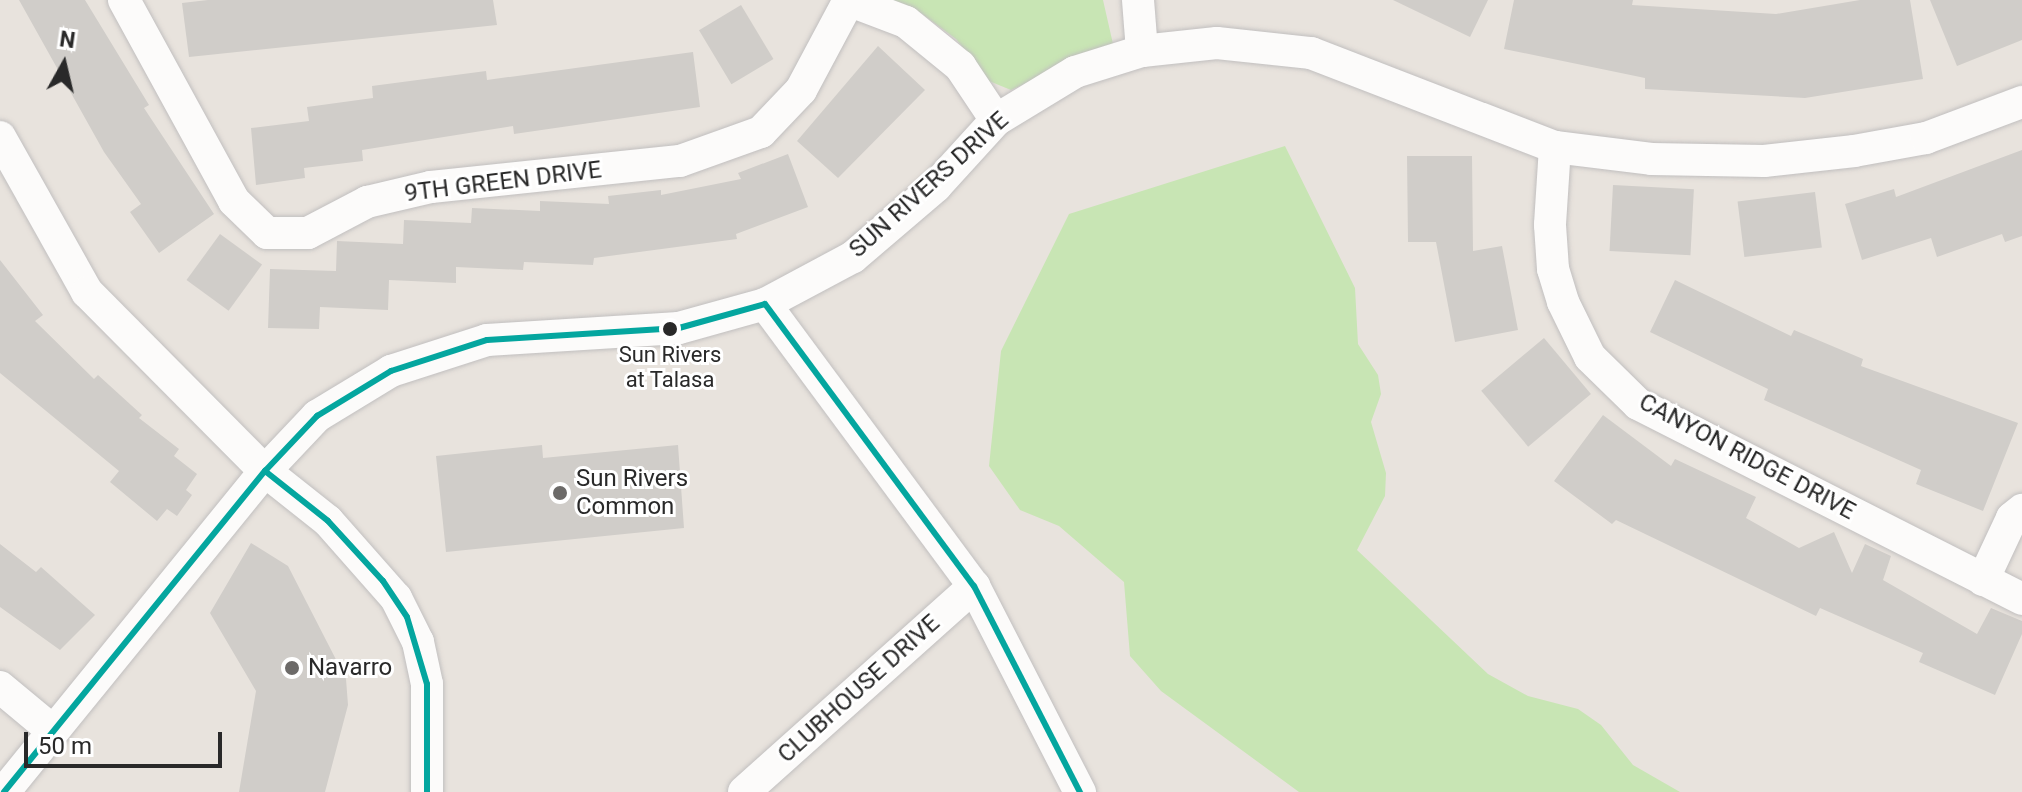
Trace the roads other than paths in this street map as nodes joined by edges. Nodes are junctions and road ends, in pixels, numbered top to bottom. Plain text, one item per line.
1 (124, 0) edge
2 (849, 0) edge
3 (1138, 0) edge
4 (1142, 51) junction
5 (2022, 102) edge
6 (996, 120) junction
7 (0, 137) edge
8 (1555, 147) junction
9 (765, 304) junction
10 (265, 471) junction
11 (2022, 510) edge
12 (1983, 580) junction
13 (974, 586) junction
14 (2022, 599) edge
15 (0, 687) edge
16 (53, 731) junction
17 (4, 792) edge
18 (427, 792) edge
19 (744, 792) edge
20 (1080, 792) edge

1 - 2 street, 9TH GREEN DRIVE
2 - 6 street
3 - 4 street
4 - 6 street, SUN RIVERS DRIVE
4 - 8 street, SUN RIVERS DRIVE
5 - 8 street, SUN RIVERS DRIVE
6 - 9 street, SUN RIVERS DRIVE
7 - 10 street
8 - 12 street, CANYON RIDGE DRIVE
9 - 10 street, SUN RIVERS DRIVE
9 - 13 street
10 - 16 street, SUN RIVERS DRIVE
10 - 18 street
11 - 12 street
12 - 14 street, CANYON RIDGE DRIVE
13 - 19 street, CLUBHOUSE DRIVE
13 - 20 street
15 - 16 street
16 - 17 street, SUN RIVERS DRIVE

